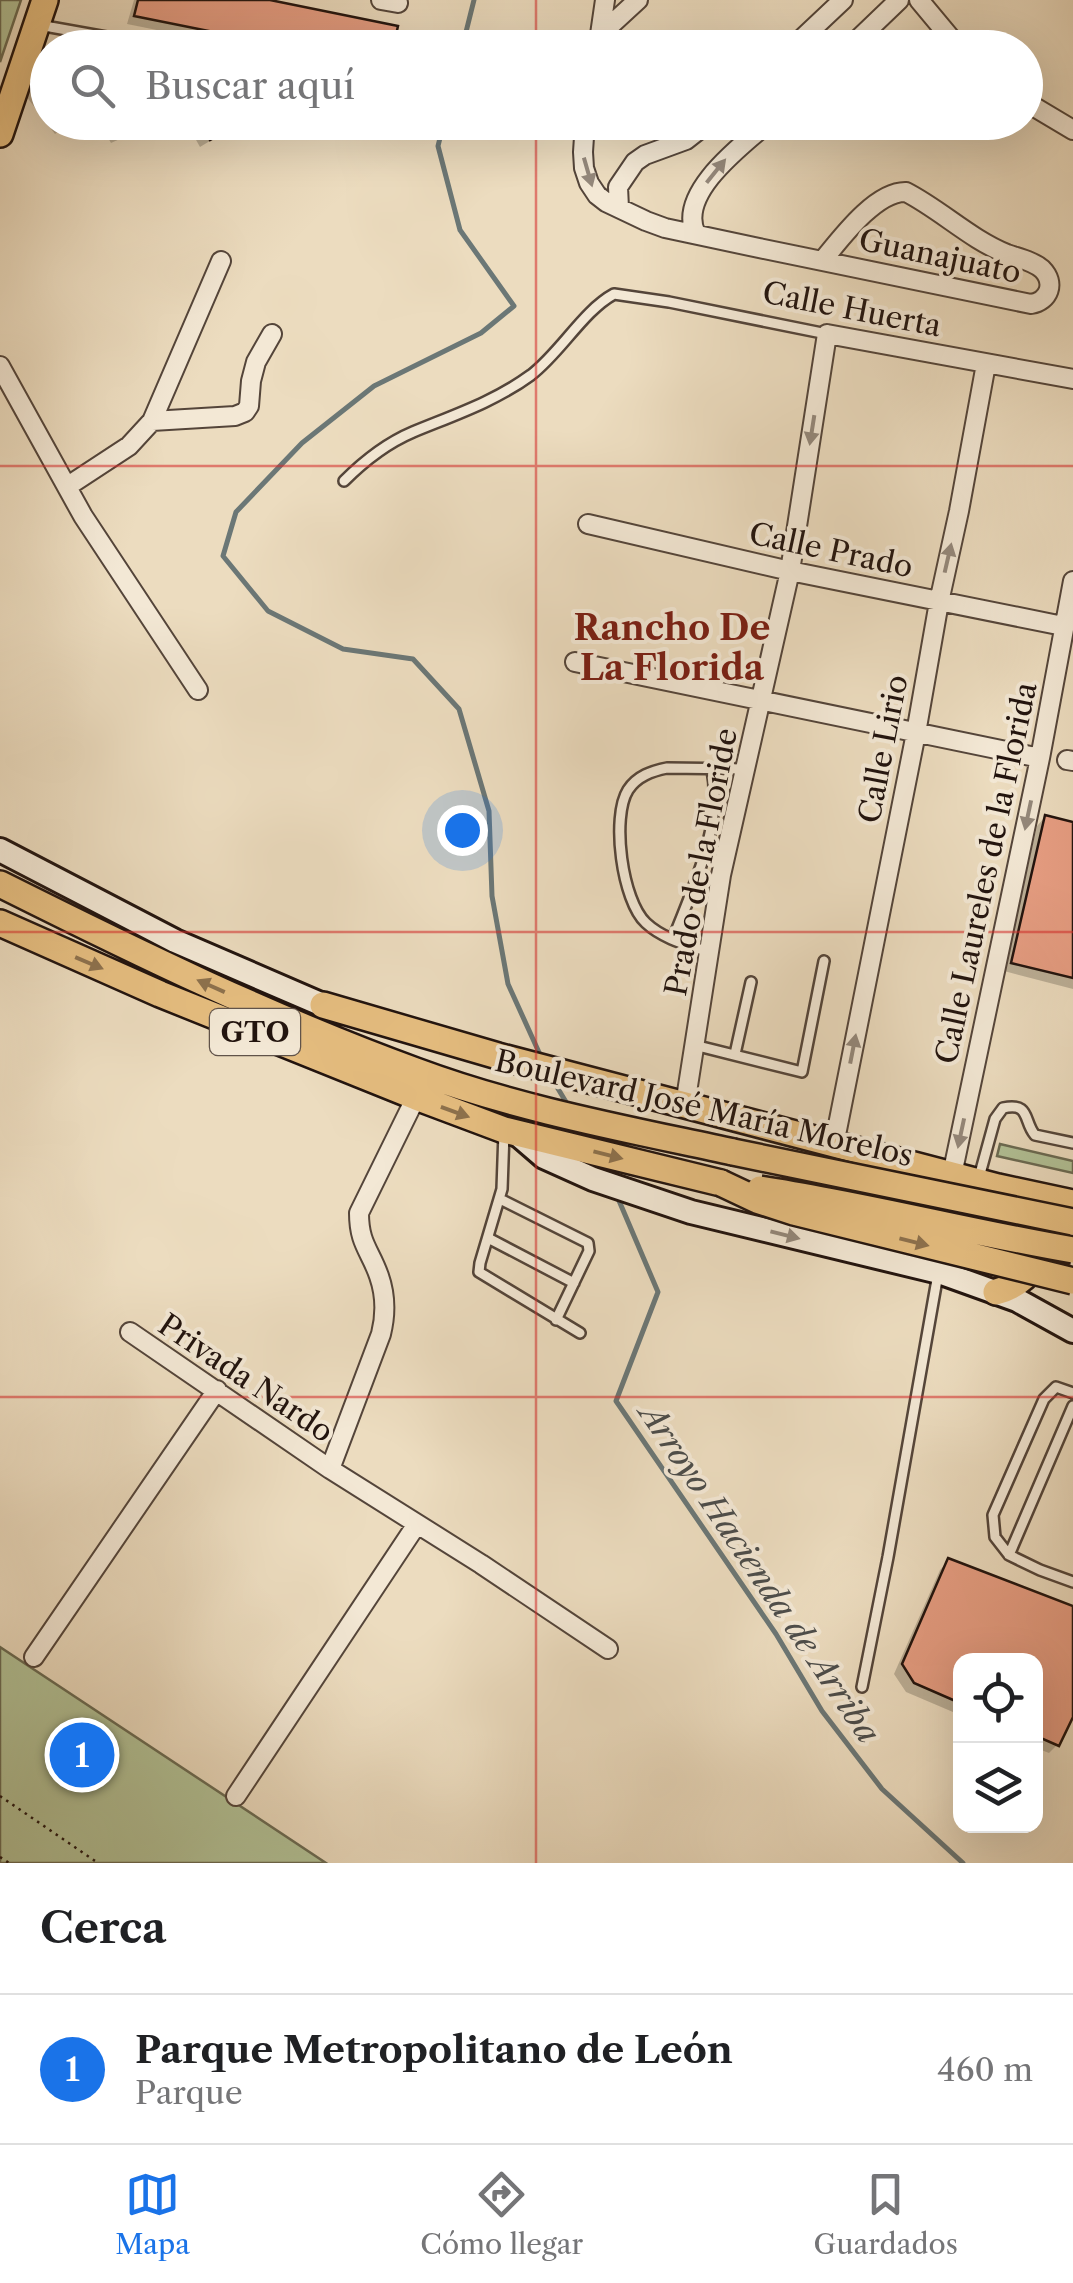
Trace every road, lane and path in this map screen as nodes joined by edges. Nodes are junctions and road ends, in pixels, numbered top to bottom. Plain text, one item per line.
1 (45, 0) edge
2 (605, 0) edge
3 (638, 0) edge
4 (843, 0) edge
5 (899, 0) edge
6 (919, 0) edge
7 (36, 25) junction
8 (34, 30) edge
9 (65, 30) edge
10 (601, 30) edge
11 (609, 30) edge
12 (811, 30) edge
13 (868, 30) edge
14 (945, 30) edge
15 (30, 43) edge
16 (1043, 112) edge
17 (1073, 130) edge
18 (0, 134) edge
19 (584, 140) edge
20 (686, 140) edge
21 (748, 140) edge
22 (619, 208) junction
23 (696, 234) junction
24 (823, 260) junction
25 (221, 261) dead end
26 (272, 334) dead end
27 (826, 334) junction
28 (986, 364) junction
29 (0, 366) edge
30 (1073, 379) edge
31 (152, 421) junction
32 (344, 481) dead end
33 (68, 486) junction
34 (588, 524) dead end
35 (790, 571) junction
36 (1073, 582) edge
37 (938, 602) junction
38 (1063, 626) junction
39 (574, 662) dead end
40 (198, 690) dead end
41 (761, 702) junction
42 (916, 732) junction
43 (1040, 758) junction
44 (745, 769) junction
45 (712, 770) junction
46 (0, 850) edge
47 (0, 884) edge
48 (0, 923) edge
49 (673, 939) junction
50 (709, 952) junction
51 (824, 961) dead end
52 (751, 982) dead end
53 (323, 1004) junction
54 (694, 1045) junction
55 (736, 1054) junction
56 (400, 1065) junction
57 (416, 1097) junction
58 (685, 1105) junction
59 (509, 1130) junction
60 (834, 1144) junction
61 (1073, 1144) edge
62 (952, 1175) junction
63 (721, 1182) junction
64 (988, 1185) junction
65 (500, 1199) junction
66 (1073, 1203) edge
67 (1073, 1222) edge
68 (488, 1238) junction
69 (1073, 1250) edge
70 (939, 1272) junction
71 (1073, 1281) edge
72 (574, 1282) junction
73 (996, 1292) junction
74 (556, 1320) junction
75 (1073, 1331) edge
76 (130, 1332) dead end
77 (580, 1333) dead end
78 (216, 1390) junction
79 (1073, 1393) edge
80 (1073, 1406) edge
81 (330, 1469) junction
82 (417, 1524) junction
83 (1009, 1555) junction
84 (1073, 1582) edge
85 (608, 1649) dead end
86 (34, 1657) dead end
87 (862, 1687) dead end
88 (0, 1796) edge
89 (236, 1796) dead end
90 (0, 1856) edge
91 (10, 1863) edge
92 (98, 1863) edge

1 - 7 main road
2 - 10 street
3 - 11 street
4 - 12 street
5 - 13 street
6 - 14 street
7 - 8 main road
7 - 9 lane
15 - 18 main road
16 - 17 street
19 -> 22 street
20 - 22 street
23 -> 21 street
22 - 23 street, Guanajuato
23 - 24 street, Guanajuato
24 - 24 street, Guanajuato
25 - 31 street
26 - 31 street
27 - 28 street, Calle Huerta
27 - 32 lane, Calle Huerta
27 -> 35 street, Prado de la Floride
28 - 30 street, Calle Huerta
37 -> 28 street, Calle Lirio
29 - 33 street
31 - 33 street
33 - 40 street
34 - 35 street, Calle Prado
35 - 37 street, Calle Prado
35 - 41 street, Prado de la Floride
36 - 38 street, Calle Laureles de la Florida
37 - 38 street, Calle Prado
37 - 42 street, Calle Lirio
38 - 43 street, Calle Laureles de la Florida
39 - 41 street
41 - 42 street
41 - 44 street, Prado de la Floride
42 - 43 street
60 -> 42 street, Calle Lirio
43 -> 62 street, Calle Laureles de la Florida
44 - 45 lane
44 - 50 street, Prado de la Floride
45 - 49 lane
45 - 49 lane
46 - 53 street
56 -> 47 main road, Boulevard José María Morelos / GTO
48 -> 57 main road, Boulevard José María Morelos / GTO
49 - 50 lane
50 - 54 street, Prado de la Floride
51 - 55 lane
52 - 55 lane
53 - 56 main road
53 - 58 main road
54 - 55 lane
54 - 58 street, Prado de la Floride
56 - 67 main road, Boulevard José María Morelos / GTO, bridge
57 -> 59 main road, Boulevard José María Morelos / GTO
57 - 81 street
58 - 60 main road
59 -> 63 main road, Boulevard José María Morelos / GTO
59 - 65 lane
59 -> 70 street, Boulevard José María Morelos
60 - 62 main road
61 - 64 lane
62 - 64 main road
63 - 69 main road, Boulevard José María Morelos / GTO, bridge
63 -> 71 main road, bridge
64 - 66 main road
64 - 73 main road
65 - 68 lane
65 - 72 lane
68 - 72 lane
68 - 74 lane
70 - 73 street, Boulevard José María Morelos
70 - 87 lane
72 - 74 lane
73 - 75 street, Boulevard José María Morelos
74 - 77 lane
76 - 78 street, Privada Nardo
78 - 81 street, Privada Nardo
78 - 86 street
79 - 83 lane
80 - 83 lane
81 - 82 street, Privada Nardo
82 - 85 street, Privada Nardo
82 - 89 street
83 - 84 lane
88 - 92 path
90 - 91 path

